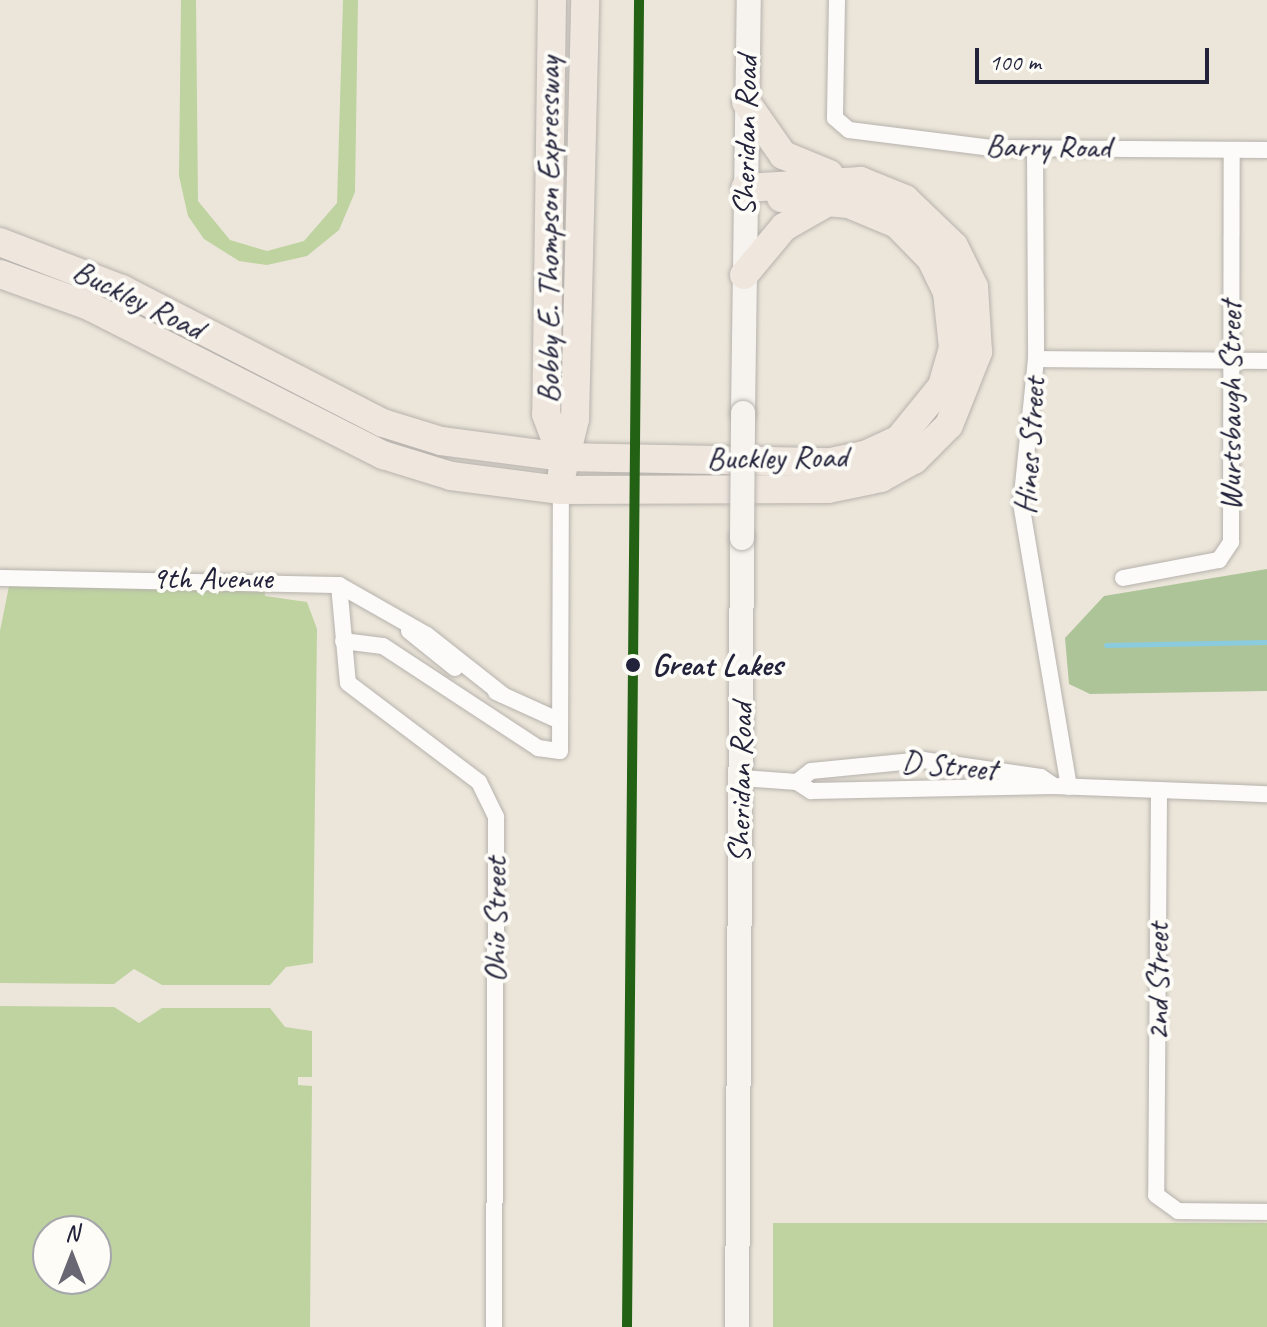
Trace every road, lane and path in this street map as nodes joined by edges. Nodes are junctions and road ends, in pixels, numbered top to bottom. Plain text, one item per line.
1 (552, 0) edge
2 (585, 0) edge
3 (749, 0) edge
4 (837, 0) edge
5 (746, 102) junction
6 (1035, 148) junction
7 (1232, 150) junction
8 (1267, 150) edge
9 (745, 188) junction
10 (835, 190) junction
11 (0, 242) edge
12 (0, 274) edge
13 (744, 275) junction
14 (1036, 359) junction
15 (1229, 360) junction
16 (1267, 361) edge
17 (562, 457) junction
18 (561, 490) junction
19 (0, 578) edge
20 (1123, 578) dead end
21 (339, 585) junction
22 (343, 641) junction
23 (560, 721) junction
24 (742, 778) junction
25 (797, 782) junction
26 (1062, 786) junction
27 (1159, 794) junction
28 (1267, 794) edge
29 (1267, 1212) edge
30 (494, 1327) edge
31 (737, 1327) edge

1 - 17 highway, Bobby E. Thompson Expressway
2 - 17 highway, Bobby E. Thompson Expressway
3 - 5 main road, Sheridan Road
4 - 6 street, Barry Road
5 - 9 main road, Sheridan Road
5 - 10 highway
6 - 7 street, Barry Road
6 - 14 street, Hines Street
7 - 8 street, Barry Road
7 - 15 street, Wurtsbaugh Street
9 - 10 highway, Buckley Road
9 - 13 main road, Sheridan Road
10 - 13 highway
10 - 17 highway, Buckley Road
10 - 18 highway, Buckley Road
11 - 17 highway, Buckley Road
12 - 18 highway, Buckley Road
13 - 24 main road, Sheridan Road, bridge
14 - 15 street
14 - 26 street, Hines Street
15 - 16 street
15 - 20 street, Wurtsbaugh Street
17 - 18 highway, Bobby E. Thompson Expressway
18 - 23 street
19 - 21 street, 9th Avenue
21 - 22 street, Ohio Street
21 - 23 street
22 - 23 street
22 - 30 street, Ohio Street
24 - 25 street, D Street
24 - 31 main road, Sheridan Road
25 - 26 street, D Street
25 - 26 street, D Street
26 - 27 street, D Street
27 - 28 street, D Street
27 - 29 street, 2nd Street

